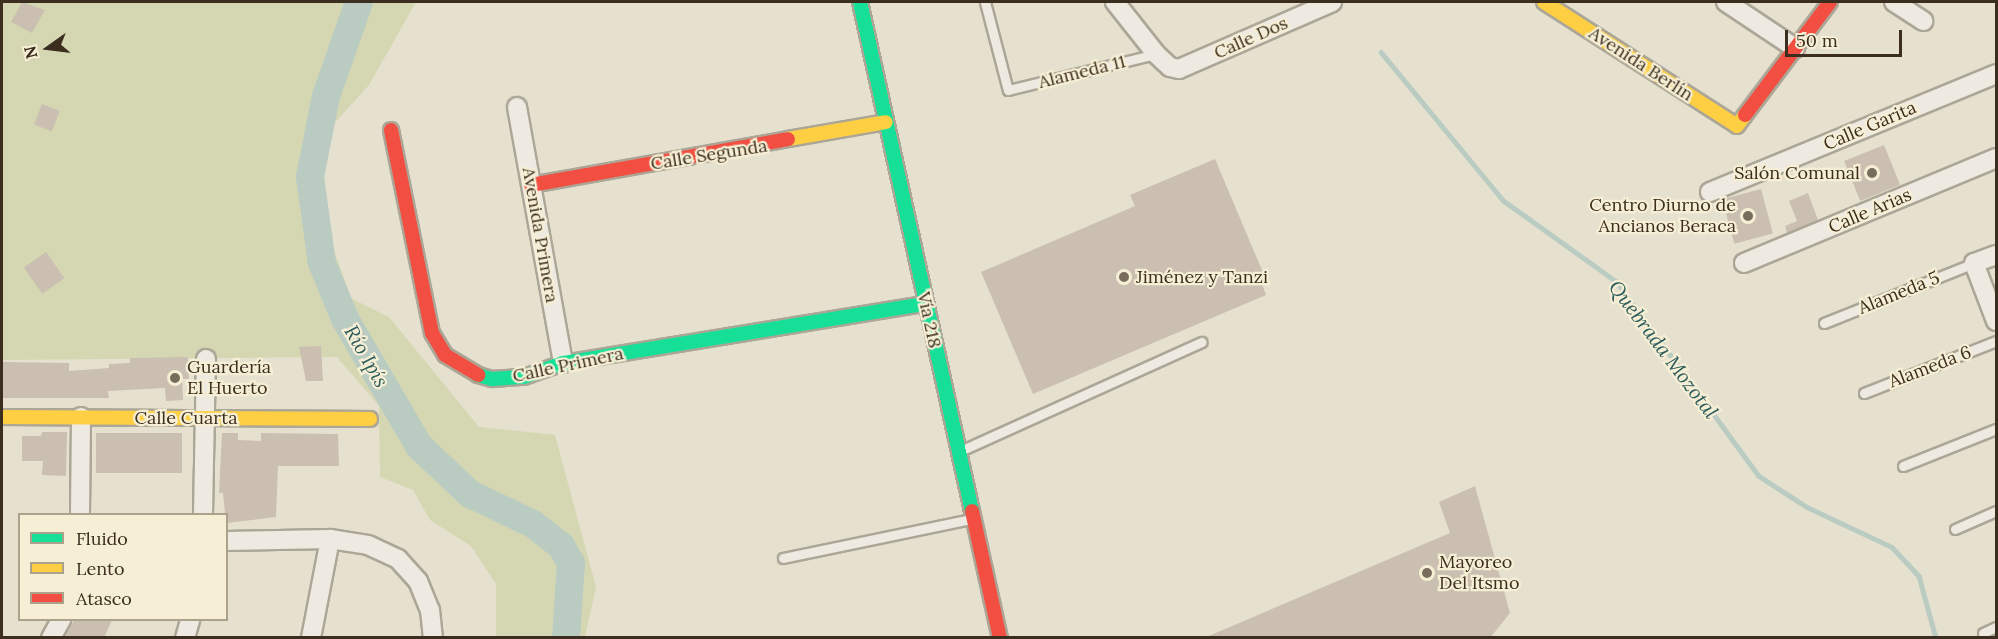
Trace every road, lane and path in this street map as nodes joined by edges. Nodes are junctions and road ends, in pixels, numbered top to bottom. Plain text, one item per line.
1 (860, 2) edge
2 (985, 2) edge
3 (1115, 2) edge
4 (1332, 2) edge
5 (1544, 2) edge
6 (1726, 2) edge
7 (1830, 2) edge
8 (1894, 2) edge
9 (1923, 21) dead end
10 (1795, 48) junction
11 (1156, 54) junction
12 (1996, 74) edge
13 (517, 107) dead end
14 (886, 122) junction
15 (391, 130) dead end
16 (1996, 158) edge
17 (531, 185) junction
18 (1710, 192) dead end
19 (1996, 255) edge
20 (1744, 263) dead end
21 (1974, 263) junction
22 (925, 304) junction
23 (1996, 321) edge
24 (1824, 323) dead end
25 (1996, 341) edge
26 (1201, 342) dead end
27 (206, 359) dead end
28 (563, 363) junction
29 (1864, 393) dead end
30 (2, 417) edge
31 (81, 417) junction
32 (206, 418) junction
33 (370, 418) dead end
34 (1996, 429) edge
35 (958, 452) junction
36 (1903, 466) dead end
37 (1996, 511) edge
38 (80, 513) edge
39 (203, 513) edge
40 (973, 519) junction
41 (1955, 529) dead end
42 (330, 539) junction
43 (228, 541) edge
44 (783, 558) dead end
45 (60, 621) edge
46 (190, 621) edge
47 (1996, 627) edge
48 (1983, 633) dead end
49 (51, 638) edge
50 (185, 638) edge
51 (311, 638) edge
52 (433, 638) edge
53 (1000, 638) edge

1 - 14 street, Vía 218
2 - 11 lane, Alameda 11
3 - 11 street
4 - 11 street, Calle Dos
5 - 10 street, Avenida Berlín
6 - 10 street
7 - 10 street
8 - 9 street
12 - 18 street, Calle Garita
13 - 17 street, Avenida Primera
14 - 17 street, Calle Segunda
14 - 22 street, Vía 218
15 - 28 street, Calle Primera
16 - 20 street, Calle Arias
17 - 28 street, Avenida Primera
19 - 21 street
21 - 23 street
21 - 24 lane, Alameda 5
22 - 28 street, Calle Primera
22 - 35 street, Vía 218
25 - 29 lane, Alameda 6
26 - 35 lane
27 - 32 street
30 - 31 street, Calle Cuarta
31 - 32 street, Calle Cuarta
31 - 38 street
32 - 33 street, Calle Cuarta
32 - 39 street
34 - 36 lane
35 - 40 street, Vía 218
37 - 41 lane
40 - 44 lane
40 - 53 street, Vía 218
42 - 43 street
42 - 51 street
42 - 52 street
45 - 49 street
46 - 50 street
47 - 48 lane

